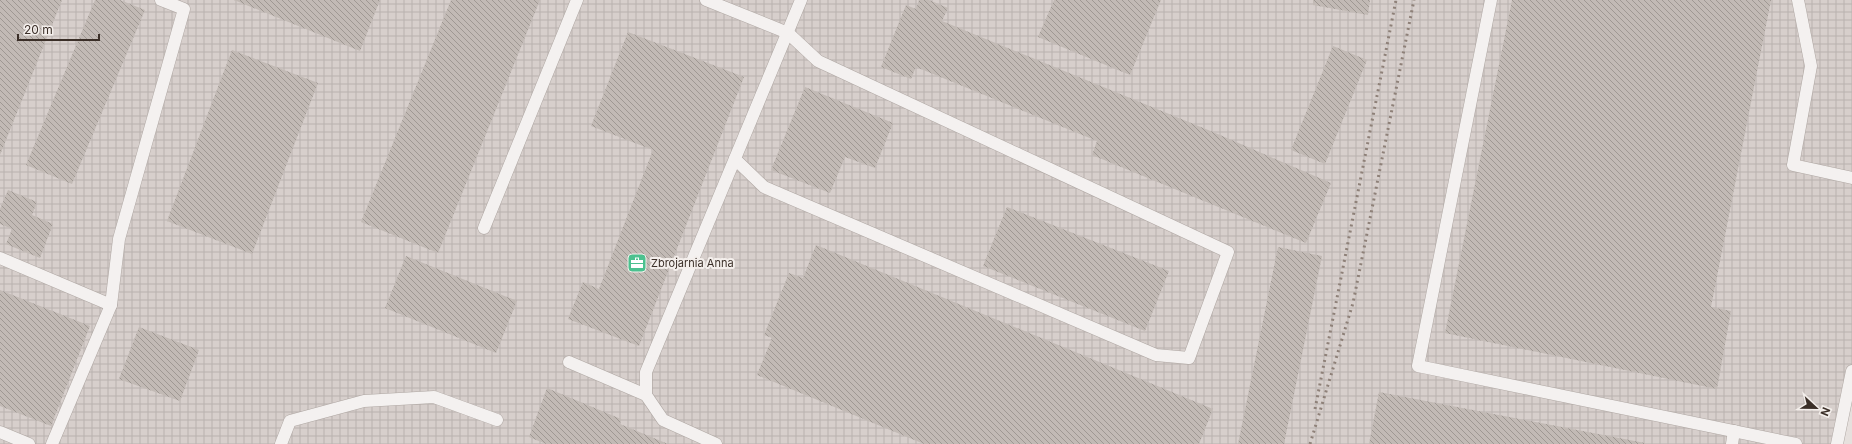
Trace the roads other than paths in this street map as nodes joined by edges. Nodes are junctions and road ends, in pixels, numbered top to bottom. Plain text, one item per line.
1 (161, 0) edge
2 (577, 0) edge
3 (706, 0) edge
4 (802, 0) edge
5 (1491, 0) edge
6 (1798, 0) edge
7 (788, 33) junction
8 (735, 159) junction
9 (1852, 178) edge
10 (484, 228) dead end
11 (0, 258) edge
12 (111, 305) junction
13 (569, 362) dead end
14 (1852, 371) edge
15 (646, 395) junction
16 (497, 420) dead end
17 (1734, 431) junction
18 (0, 432) edge
19 (29, 444) edge
20 (52, 444) edge
21 (281, 444) edge
22 (716, 444) edge
23 (1732, 444) edge
24 (1796, 444) edge
25 (1837, 444) edge

1 - 12 lane
2 - 10 lane
3 - 7 lane
4 - 7 lane
5 - 17 lane
6 - 9 lane
7 - 8 lane
7 - 8 lane
8 - 15 lane
11 - 12 lane
12 - 20 lane
13 - 15 lane
14 - 25 lane
15 - 22 lane
16 - 21 lane
17 - 23 lane
17 - 24 lane
18 - 19 lane

